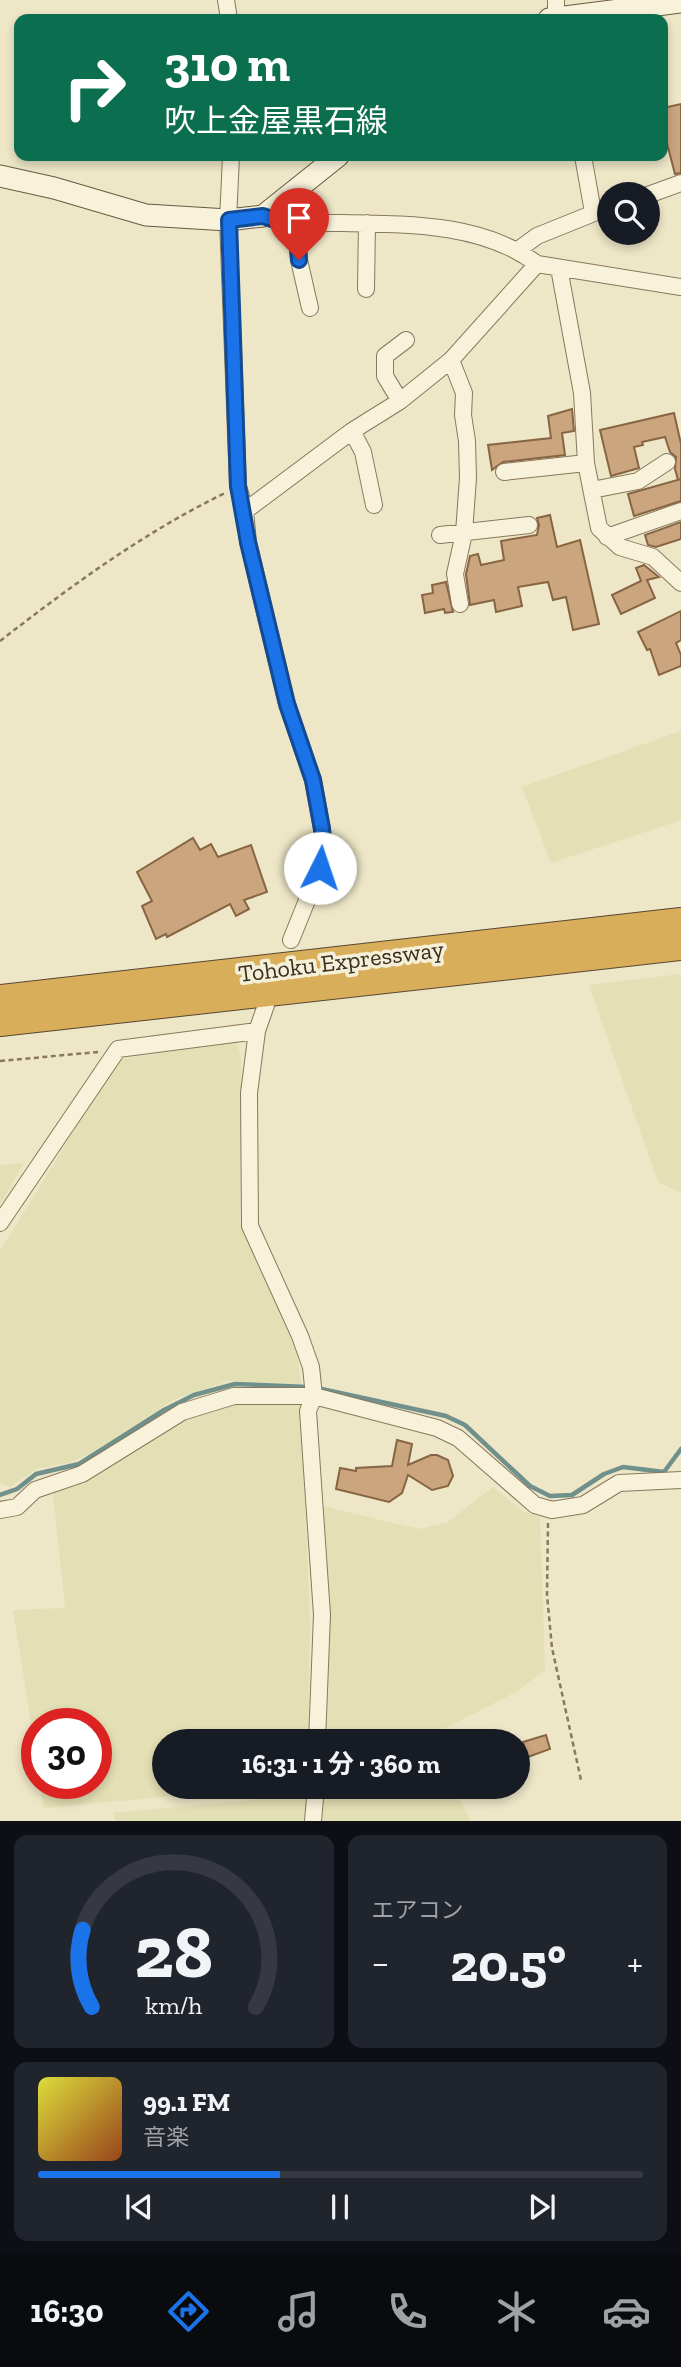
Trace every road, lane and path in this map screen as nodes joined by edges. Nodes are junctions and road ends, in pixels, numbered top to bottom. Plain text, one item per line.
1 (672, 2) edge
2 (599, 14) edge
3 (232, 161) edge
4 (332, 161) edge
5 (585, 161) edge
6 (0, 176) edge
7 (681, 183) edge
8 (660, 190) edge
9 (597, 198) edge
10 (597, 212) edge
11 (263, 216) junction
12 (229, 220) junction
13 (296, 222) junction
14 (367, 223) junction
15 (518, 250) junction
16 (537, 264) junction
17 (559, 268) junction
18 (681, 287) edge
19 (366, 289) dead end
20 (310, 308) dead end
21 (405, 340) dead end
22 (451, 360) junction
23 (400, 401) junction
24 (352, 431) junction
25 (667, 462) dead end
26 (586, 463) junction
27 (504, 472) dead end
28 (238, 486) junction
29 (592, 490) junction
30 (374, 505) dead end
31 (245, 510) junction
32 (681, 511) edge
33 (529, 525) dead end
34 (464, 533) junction
35 (440, 535) dead end
36 (607, 537) junction
37 (681, 583) edge
38 (460, 604) dead end
39 (0, 641) edge
40 (681, 922) edge
41 (291, 940) dead end
42 (681, 946) edge
43 (0, 999) edge
44 (266, 1005) dead end
45 (0, 1022) edge
46 (257, 1031) junction
47 (118, 1049) junction
48 (0, 1060) edge
49 (0, 1223) edge
50 (313, 1390) junction
51 (681, 1480) edge
52 (548, 1509) junction
53 (0, 1510) edge
54 (317, 1729) edge
55 (581, 1780) dead end
56 (315, 1799) edge
57 (313, 1821) edge

1 - 2 main road
3 - 12 street
4 - 11 main road
5 - 9 street
6 - 12 main road
7 - 8 street
10 - 15 street
11 - 12 main road
11 - 13 street
12 - 28 street
13 - 14 street
13 - 20 street
14 - 15 street
14 - 19 street
15 - 16 street
16 - 17 street
16 - 22 street
17 - 18 street
17 - 26 street
21 - 23 street
22 - 23 street
22 - 34 street
23 - 24 street
24 - 30 street
24 - 31 street
25 - 29 street
26 - 27 street
26 - 29 street
28 - 31 street
28 - 39 path
29 - 36 street
31 - 41 street
32 - 36 street
33 - 34 street
34 - 35 street
34 - 38 street
36 - 37 street
40 - 43 highway, Tohoku Expressway
42 - 45 highway, Tohoku Expressway
44 - 46 street
46 - 47 street
46 - 50 street
47 - 48 path
47 - 49 street
50 - 52 street
50 - 53 street
50 - 54 street
51 - 52 street
52 - 55 path
56 - 57 street

